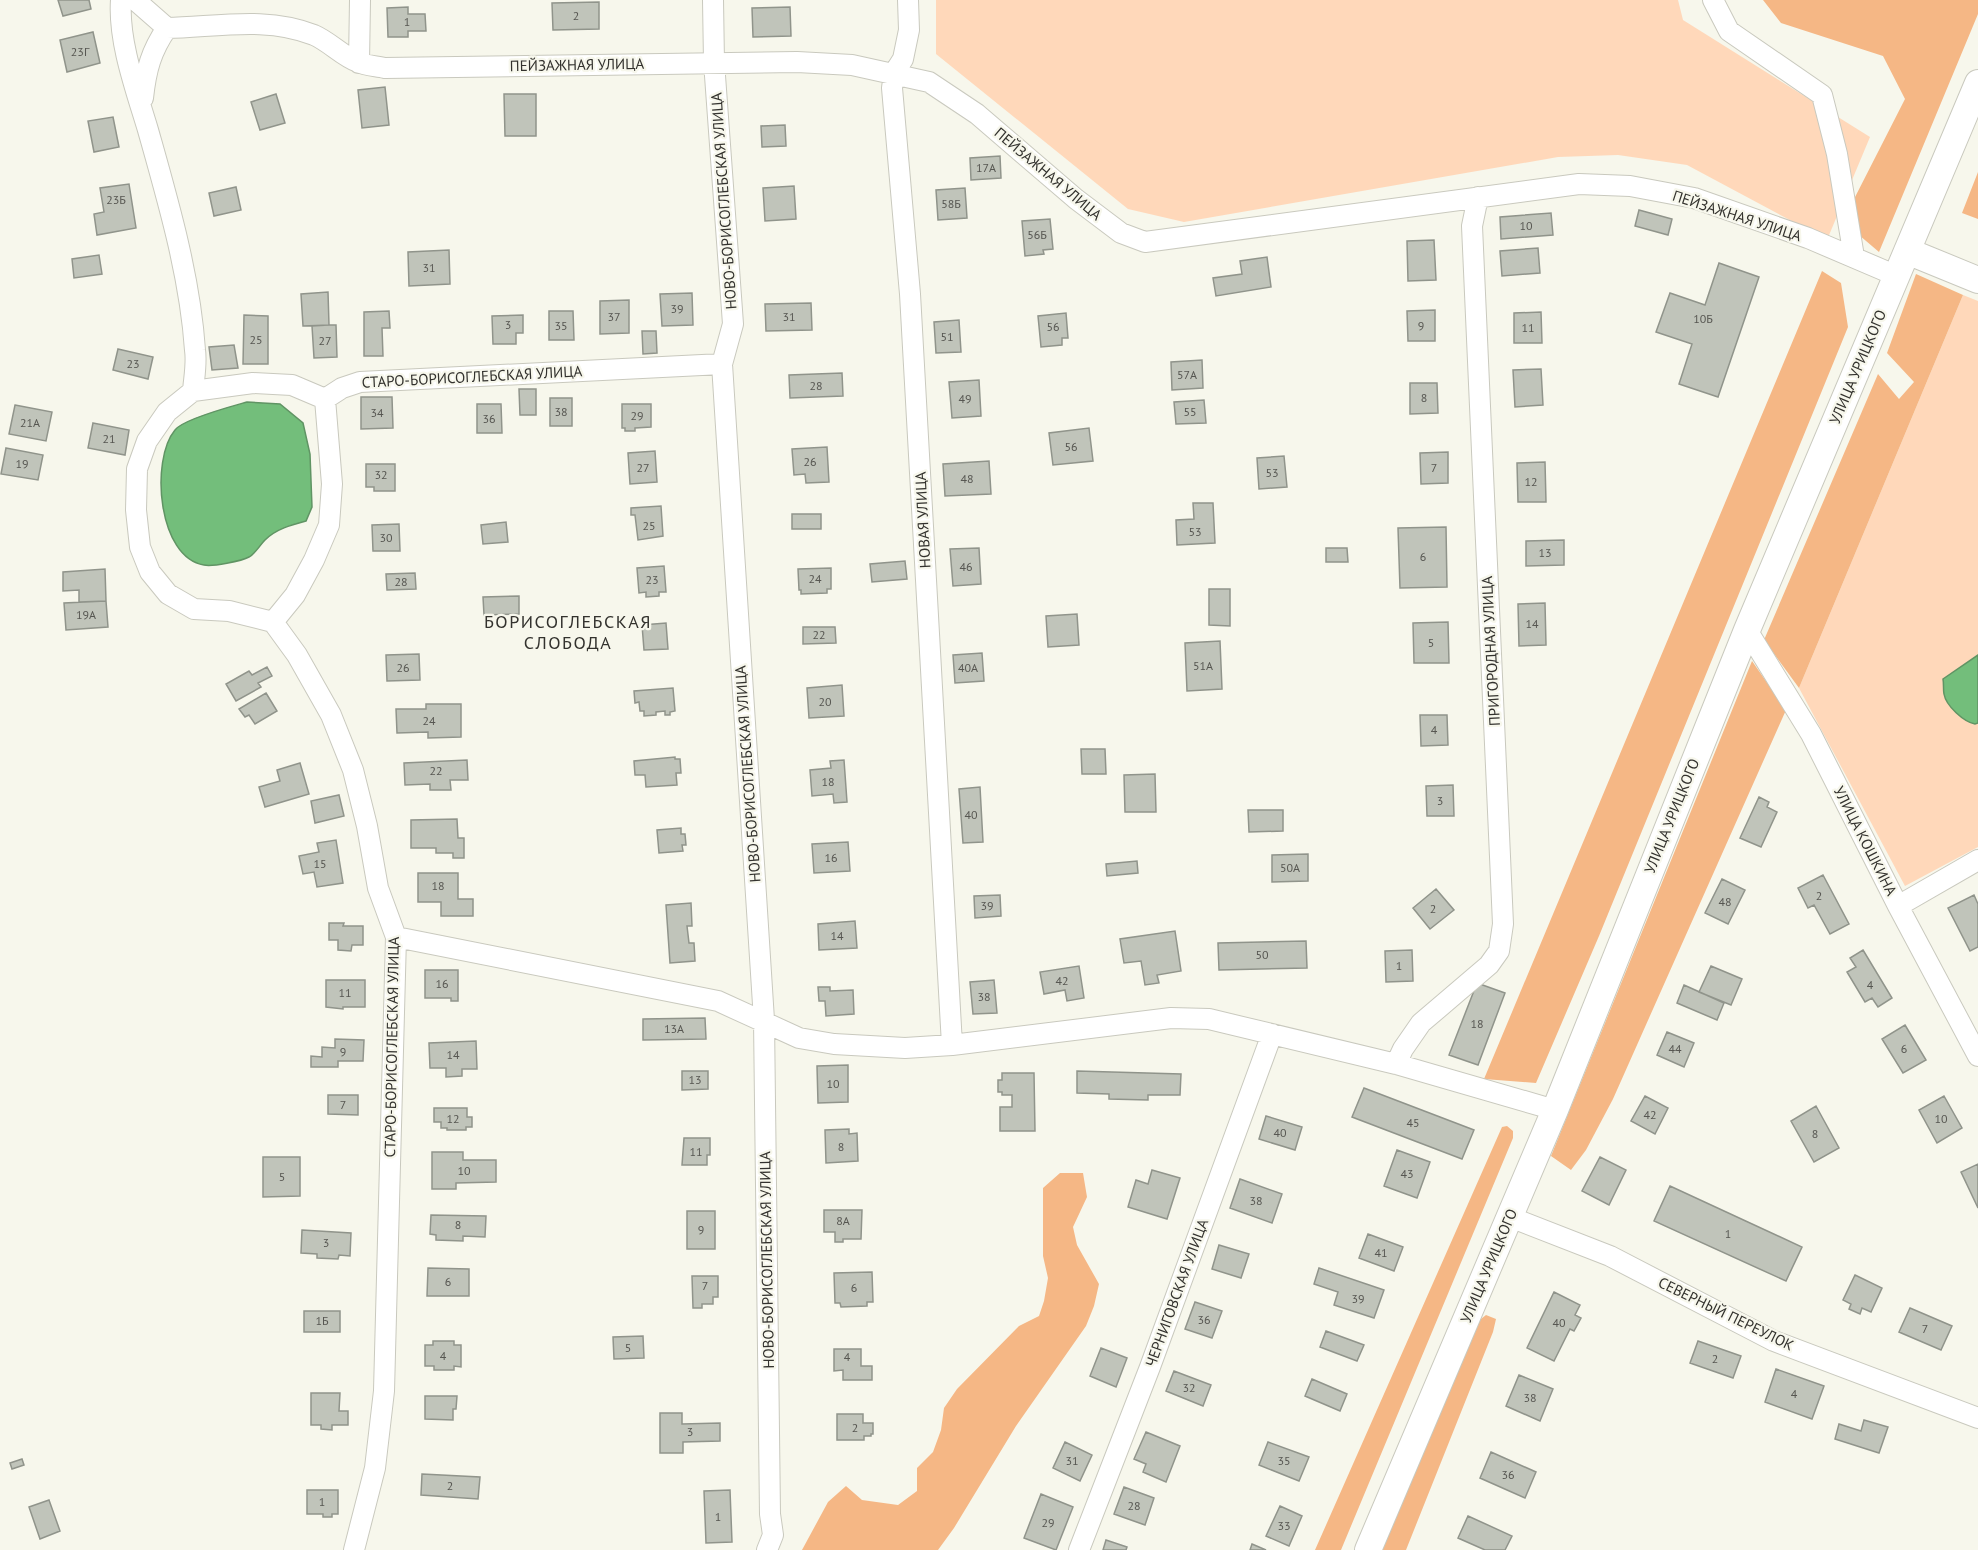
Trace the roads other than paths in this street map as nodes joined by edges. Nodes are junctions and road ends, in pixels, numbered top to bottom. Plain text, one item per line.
1 (121, 0) edge
2 (135, 0) edge
3 (360, 0) edge
4 (713, 0) edge
5 (908, 0) edge
6 (1713, 0) edge
7 (167, 28) junction
8 (714, 62) junction
9 (358, 63) junction
10 (894, 73) junction
11 (1978, 83) edge
12 (142, 110) junction
13 (1478, 197) junction
14 (1907, 251) junction
15 (1854, 257) junction
16 (1897, 276) junction
17 (1978, 280) edge
18 (722, 364) junction
19 (193, 391) junction
20 (325, 399) junction
21 (273, 622) junction
22 (1747, 630) junction
23 (1978, 860) edge
24 (1898, 906) junction
25 (396, 937) junction
26 (764, 1020) junction
27 (1272, 1034) junction
28 (952, 1045) junction
29 (1978, 1056) edge
30 (1396, 1064) junction
31 (1555, 1110) junction
32 (1510, 1217) junction
33 (1978, 1418) edge
34 (354, 1550) edge
35 (767, 1550) edge
36 (1079, 1550) edge
37 (1368, 1550) edge

1 - 12 street
2 - 7 street
3 - 9 street
4 - 8 street, НОВО-БОРИСОГЛЕБСКАЯ УЛИЦА
5 - 10 street, НОВАЯ УЛИЦА
6 - 15 street
7 - 9 street, ПЕЙЗАЖНАЯ УЛИЦА
7 - 12 street
8 - 9 street, ПЕЙЗАЖНАЯ УЛИЦА
8 - 10 street, ПЕЙЗАЖНАЯ УЛИЦА
8 - 18 street, НОВО-БОРИСОГЛЕБСКАЯ УЛИЦА
10 - 13 street, ПЕЙЗАЖНАЯ УЛИЦА
10 - 28 street, НОВАЯ УЛИЦА
11 - 14 main road, УЛИЦА УРИЦКОГО
12 - 19 street
13 - 15 street, ПЕЙЗАЖНАЯ УЛИЦА
13 - 30 street, ПРИГОРОДНАЯ УЛИЦА
14 - 16 main road, УЛИЦА УРИЦКОГО
14 - 17 main road
15 - 16 street, ПЕЙЗАЖНАЯ УЛИЦА
16 - 22 main road, УЛИЦА УРИЦКОГО
18 - 20 street, СТАРО-БОРИСОГЛЕБСКАЯ УЛИЦА
18 - 26 street, НОВО-БОРИСОГЛЕБСКАЯ УЛИЦА
19 - 20 street
19 - 21 street
20 - 21 street
21 - 25 street, СТАРО-БОРИСОГЛЕБСКАЯ УЛИЦА
22 - 24 street, УЛИЦА КОШКИНА
22 - 31 main road, УЛИЦА УРИЦКОГО
23 - 24 street
24 - 29 street, УЛИЦА КОШКИНА
25 - 26 street
25 - 34 street, СТАРО-БОРИСОГЛЕБСКАЯ УЛИЦА
26 - 28 street
26 - 35 street, НОВО-БОРИСОГЛЕБСКАЯ УЛИЦА
27 - 28 street
27 - 30 street
27 - 36 street, ЧЕРНИГОВСКАЯ УЛИЦА
30 - 31 street
31 - 32 main road, УЛИЦА УРИЦКОГО
32 - 33 street, СЕВЕРНЫЙ ПЕРЕУЛОК
32 - 37 main road, УЛИЦА УРИЦКОГО

